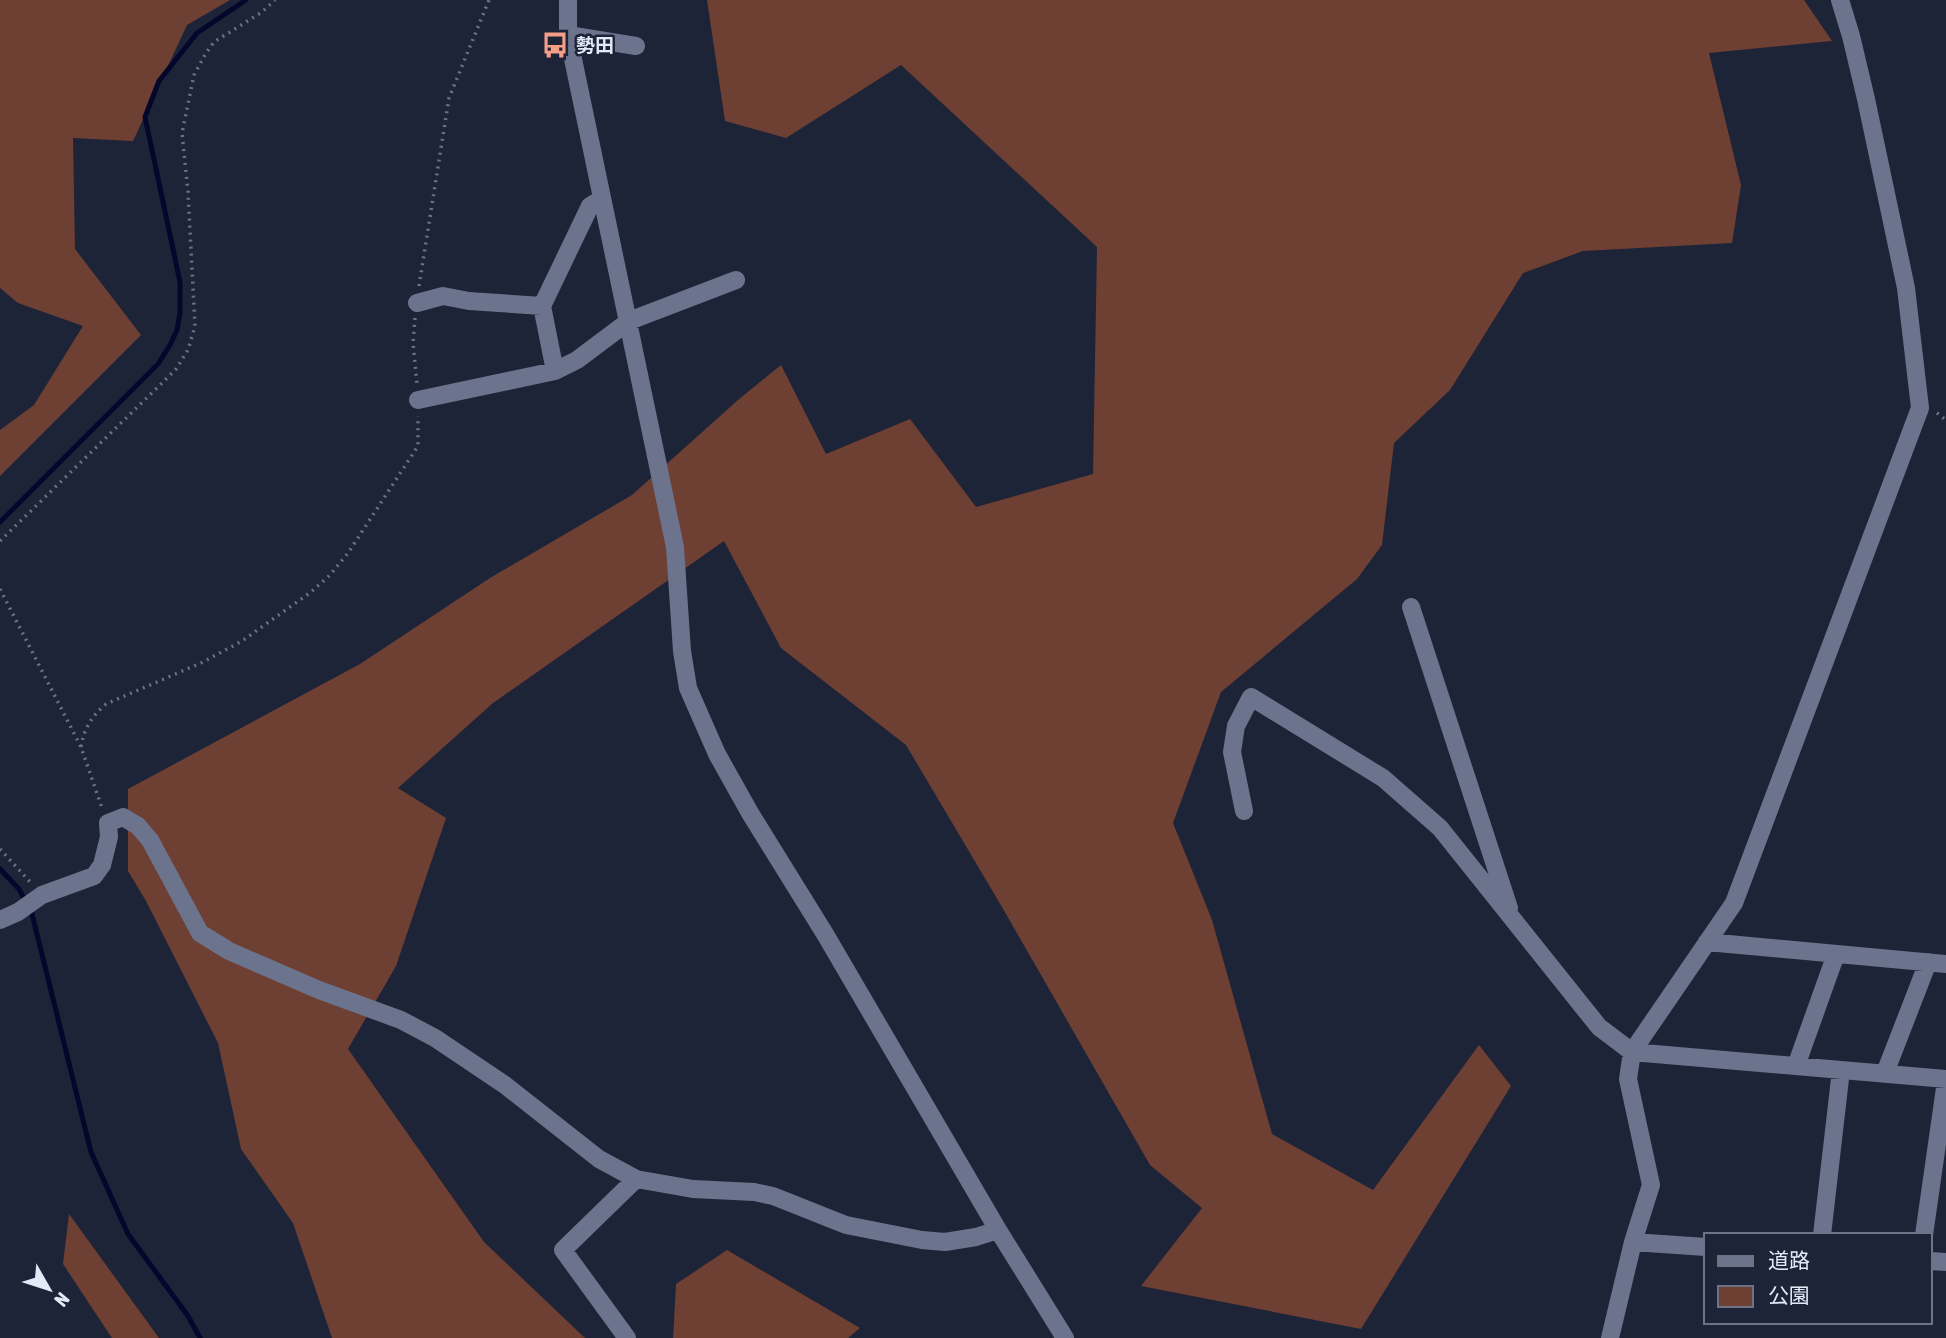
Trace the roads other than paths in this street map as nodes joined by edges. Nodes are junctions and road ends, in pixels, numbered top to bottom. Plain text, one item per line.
1 (568, 0) edge
2 (1840, 0) edge
3 (568, 35) junction
4 (636, 46) dead end
5 (601, 199) junction
6 (736, 280) dead end
7 (417, 303) road end
8 (542, 306) junction
9 (629, 321) junction
10 (555, 371) junction
11 (418, 400) road end
12 (1411, 607) dead end
13 (1244, 811) dead end
14 (1512, 918) junction
15 (0, 920) edge
16 (1707, 942) junction
17 (1836, 954) junction
18 (1937, 963) edge
19 (1632, 1052) junction
20 (1796, 1066) junction
21 (1841, 1070) junction
22 (1885, 1073) junction
23 (1946, 1080) edge
24 (1941, 1149) edge
25 (636, 1179) junction
26 (998, 1230) junction
27 (1822, 1233) edge
28 (1924, 1233) edge
29 (1633, 1242) junction
30 (1704, 1247) edge
31 (627, 1338) edge
32 (1065, 1338) edge
33 (1610, 1338) edge

1 - 3 street
2 - 16 street
3 - 4 street
3 - 5 street
5 - 8 street
5 - 9 street
6 - 9 street
7 - 8 street
8 - 10 street
9 - 10 street
9 - 26 street
10 - 11 street
12 - 14 street
13 - 14 street
14 - 19 street
15 - 25 street
16 - 17 street
16 - 19 street
17 - 18 street
17 - 20 street
18 - 22 street
19 - 20 street
19 - 29 street
20 - 21 street
21 - 22 street
21 - 27 street
22 - 23 street
23 - 24 street
24 - 28 street
25 - 26 street
25 - 31 street
26 - 32 street
29 - 30 street
29 - 33 street

